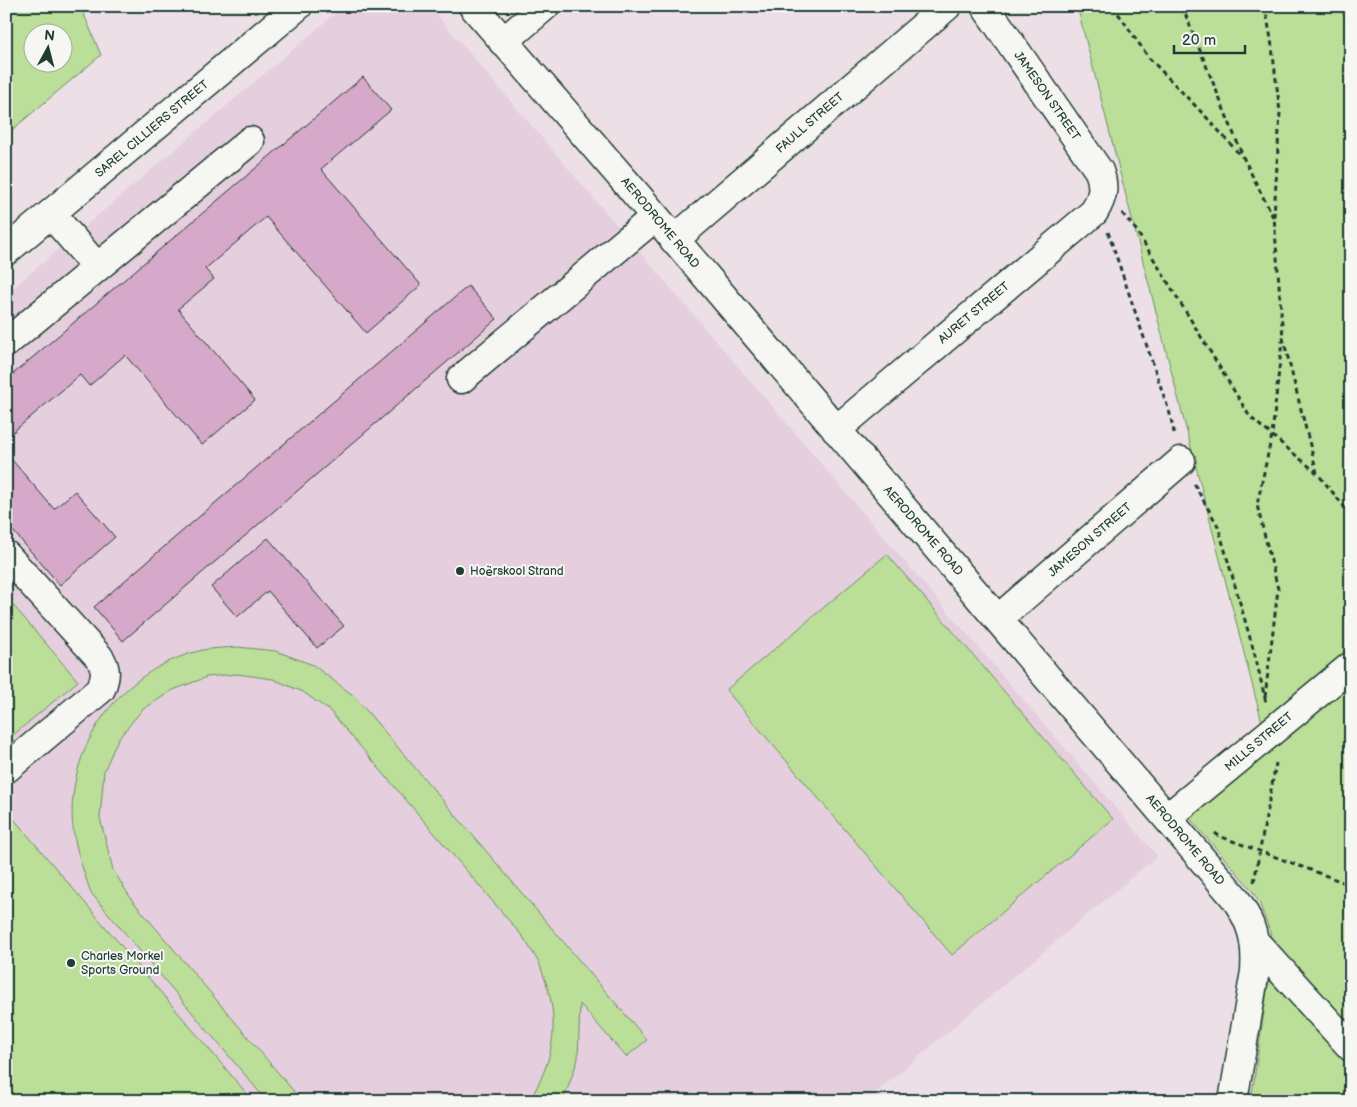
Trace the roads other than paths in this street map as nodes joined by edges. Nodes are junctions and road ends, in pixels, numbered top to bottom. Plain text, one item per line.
1 (298, 6) edge
2 (473, 6) edge
3 (545, 6) edge
4 (947, 6) edge
5 (985, 6) edge
6 (504, 42) junction
7 (250, 141) dead end
8 (1103, 189) joint
9 (51, 214) junction
10 (655, 217) junction
11 (674, 240) junction
12 (6, 251) edge
13 (97, 267) junction
14 (6, 343) edge
15 (461, 379) dead end
16 (836, 430) junction
17 (1181, 461) road end
18 (6, 555) edge
19 (998, 619) junction
20 (1351, 666) edge
21 (6, 769) edge
22 (1167, 818) junction
23 (1255, 942) junction
24 (1351, 1047) edge
25 (1234, 1101) edge

1 - 9 street, SAREL CILLIERS STREET
2 - 6 street, AERODROME ROAD
3 - 6 street
4 - 11 street, FAULL STREET
5 - 8 street, JAMESON STREET
6 - 10 street, AERODROME ROAD
7 - 13 street
8 - 16 street, AURET STREET
9 - 12 street, SAREL CILLIERS STREET
9 - 13 street
10 - 11 street, AERODROME ROAD
10 - 15 street
11 - 16 street, AERODROME ROAD
13 - 14 street
16 - 19 street, AERODROME ROAD
17 - 19 street, JAMESON STREET
18 - 21 street
19 - 22 street, AERODROME ROAD
20 - 22 street, MILLS STREET
22 - 23 street, AERODROME ROAD
23 - 24 street
23 - 25 street, AERODROME ROAD

